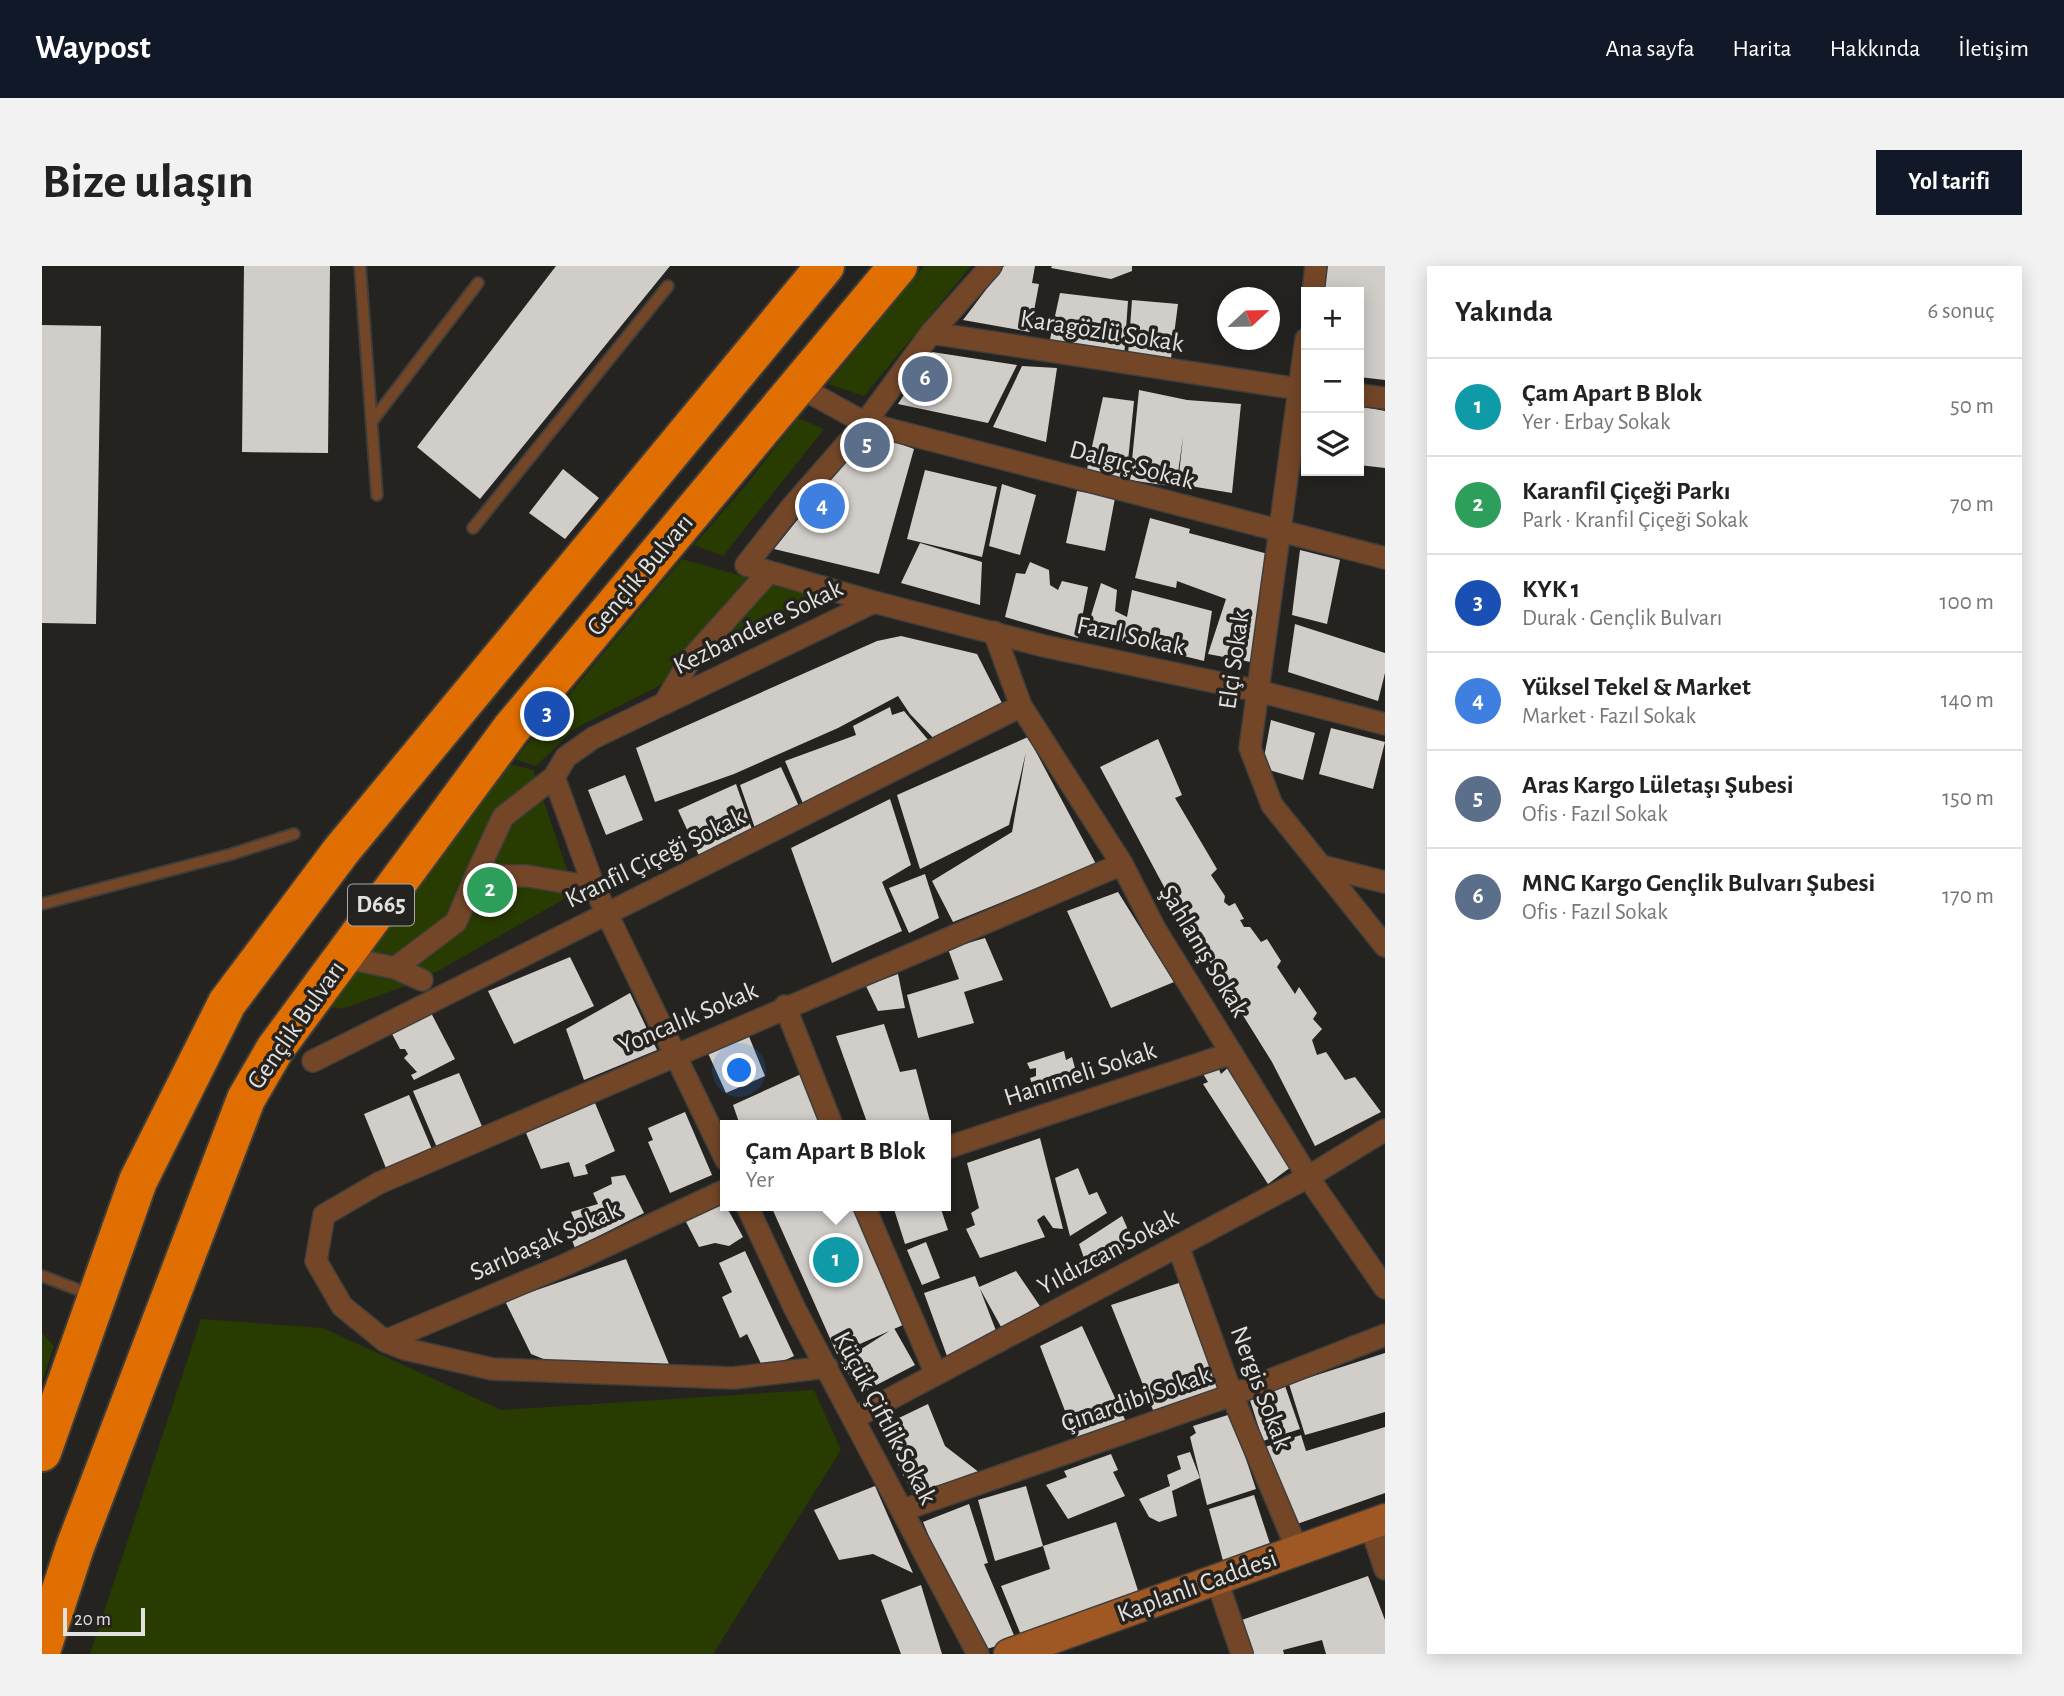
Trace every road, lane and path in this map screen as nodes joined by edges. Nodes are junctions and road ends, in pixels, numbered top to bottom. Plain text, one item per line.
1 (360, 266) edge
2 (825, 266) edge
3 (898, 266) edge
4 (990, 266) edge
5 (1316, 266) edge
6 (478, 282) dead end
7 (668, 286) dead end
8 (1313, 287) edge
9 (931, 333) junction
10 (798, 386) junction
11 (1301, 390) edge
12 (1364, 396) edge
13 (1385, 398) edge
14 (1301, 402) edge
15 (373, 420) junction
16 (865, 423) junction
17 (377, 495) dead end
18 (473, 528) dead end
19 (1280, 533) junction
20 (1385, 558) edge
21 (769, 572) junction
22 (874, 602) junction
23 (994, 632) junction
24 (1258, 691) junction
25 (664, 704) junction
26 (1021, 706) junction
27 (1385, 724) edge
28 (554, 777) junction
29 (294, 834) dead end
30 (1122, 864) junction
31 (1321, 866) junction
32 (476, 875) junction
33 (1385, 882) edge
34 (594, 887) junction
35 (42, 904) edge
36 (606, 913) junction
37 (1385, 946) edge
38 (352, 960) dead end
39 (395, 968) junction
40 (422, 980) dead end
41 (785, 1006) junction
42 (676, 1053) junction
43 (1232, 1053) junction
44 (313, 1061) dead end
45 (830, 1120) edge
46 (1385, 1130) edge
47 (951, 1146) edge
48 (720, 1147) edge
49 (1308, 1177) junction
50 (720, 1192) edge
51 (749, 1211) edge
52 (866, 1211) edge
53 (1178, 1246) junction
54 (42, 1276) edge
55 (1385, 1288) edge
56 (98, 1297) junction
57 (1385, 1335) edge
58 (385, 1341) junction
59 (827, 1367) junction
60 (936, 1374) junction
61 (1232, 1395) junction
62 (854, 1418) junction
63 (42, 1452) edge
64 (903, 1510) junction
65 (1378, 1522) edge
66 (1297, 1549) junction
67 (1385, 1569) edge
68 (1217, 1581) junction
69 (42, 1647) edge
70 (978, 1654) edge
71 (1009, 1654) edge
72 (1242, 1654) edge

1 - 15 lane
2 - 56 highway, Gençlik Bulvarı / D665
3 - 10 highway, Gençlik Bulvarı / D665
4 - 9 street
5 - 8 street
6 - 15 lane
7 - 18 lane
9 - 11 street, Karagözlü Sokak
9 - 16 street
10 - 16 street, Dalgıç Sokak
10 - 69 highway, Gençlik Bulvarı / D665
12 - 13 street
14 - 19 street, Elçi Sokak
15 - 17 lane
16 - 19 street, Dalgıç Sokak
16 - 21 street
19 - 20 street, Dalgıç Sokak
19 - 24 street, Elçi Sokak
21 - 22 street
21 - 25 street
22 - 23 street, Kezbandere Sokak
22 - 25 street, Kezbandere Sokak
23 - 24 street, Fazıl Sokak
23 - 26 street, Şahlanış Sokak
24 - 27 street, Fazıl Sokak
24 - 31 street, Elçi Sokak
25 - 28 street, Kezbandere Sokak
26 - 30 street, Şahlanış Sokak
26 - 36 street, Kranfil Çiçeği Sokak
28 - 32 street
28 - 34 street
29 - 35 lane
30 - 41 street, Yoncalık Sokak
30 - 43 street, Şahlanış Sokak
31 - 33 street
31 - 37 street, Elçi Sokak
32 - 34 street
32 - 39 street
34 - 36 street
36 - 42 street
36 - 44 street, Kranfil Çiçeği Sokak
38 - 39 street
39 - 40 street
41 - 42 street, Yoncalık Sokak
41 - 45 street
42 - 48 street
42 - 58 street, Yoncalık Sokak
43 - 47 street, Hanımeli Sokak
43 - 49 street, Şahlanış Sokak
46 - 49 street, Yıldızcan Sokak
49 - 53 street, Yıldızcan Sokak
49 - 55 street, Şahlanış Sokak
50 - 58 street, Sarıbaşak Sokak
51 - 59 street, Küçük Çiftlik Sokak
52 - 60 street
53 - 60 street, Yıldızcan Sokak
53 - 61 street, Nergis Sokak
54 - 56 lane
56 - 63 highway, Gençlik Bulvarı / D665
57 - 61 street, Çınardibi Sokak
58 - 59 street
59 - 62 street, Küçük Çiftlik Sokak
60 - 62 street, Yıldızcan Sokak
61 - 64 street, Çınardibi Sokak
61 - 66 street, Nergis Sokak
62 - 64 street, Küçük Çiftlik Sokak
64 - 70 street, Küçük Çiftlik Sokak
65 - 66 main road, Kaplanlı Caddesi
65 - 67 street
66 - 68 main road, Kaplanlı Caddesi
68 - 71 main road, Kaplanlı Caddesi
68 - 72 street

